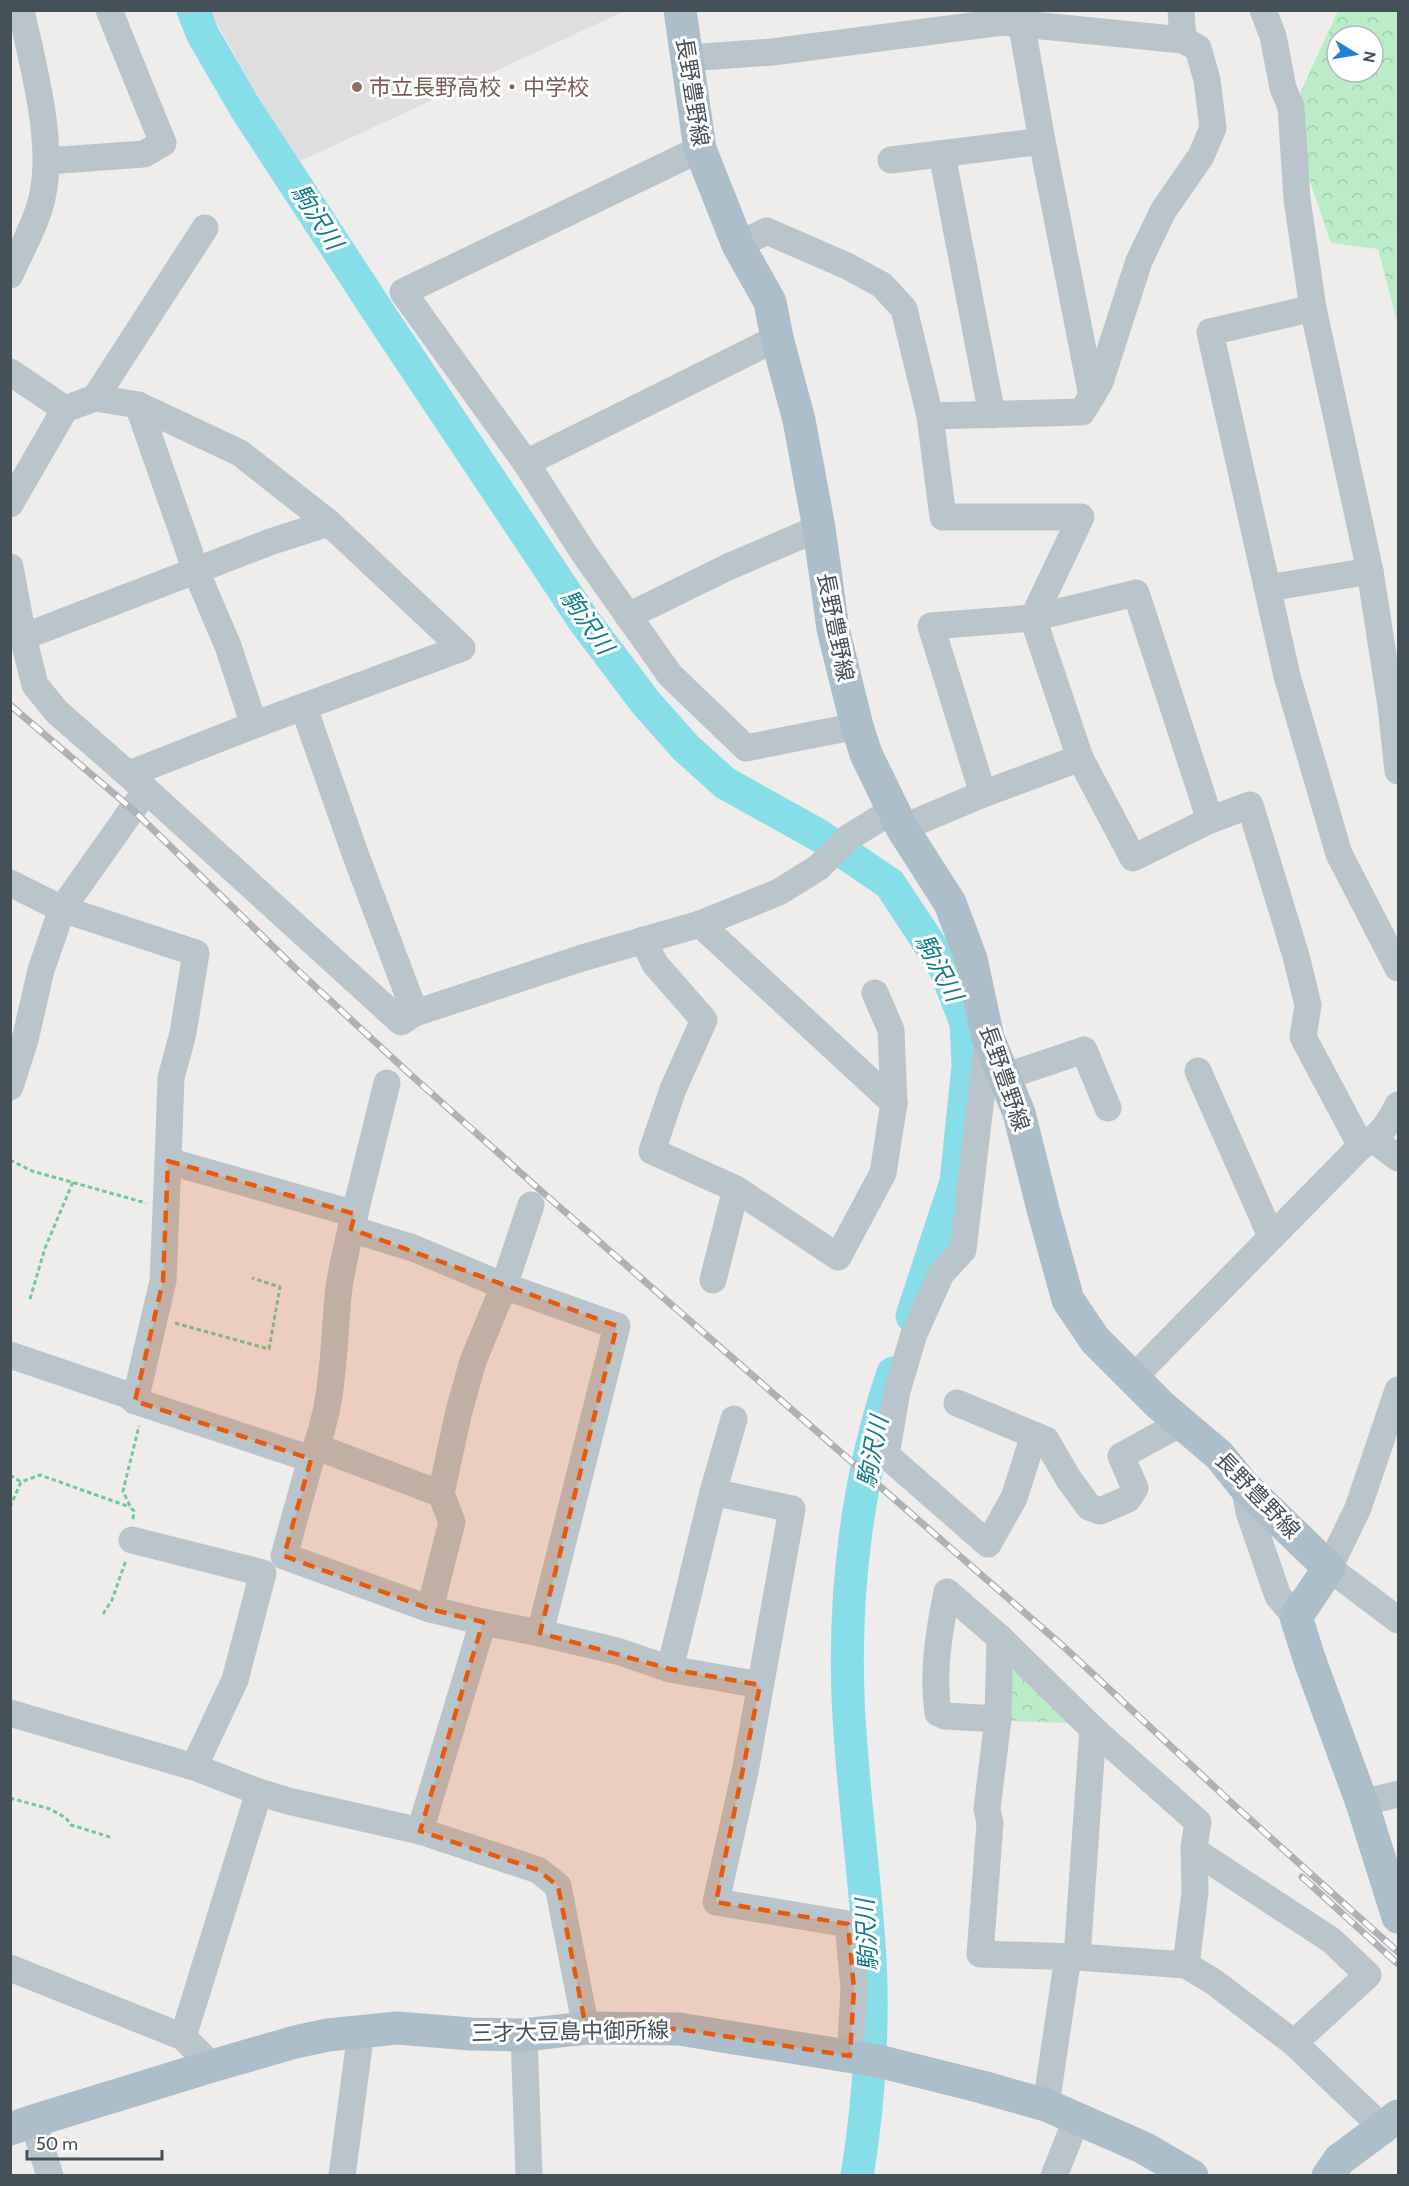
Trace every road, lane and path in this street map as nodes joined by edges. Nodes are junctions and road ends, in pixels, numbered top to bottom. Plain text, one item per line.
1 (21, 10) edge
2 (109, 10) edge
3 (680, 10) edge
4 (1181, 10) edge
5 (1263, 10) edge
6 (1020, 17) edge
7 (1183, 40) junction
8 (688, 58) junction
9 (22, 65) edge
10 (1041, 141) junction
11 (700, 149) junction
12 (942, 154) junction
13 (891, 160) dead end
14 (47, 161) junction
15 (205, 228) dead end
16 (738, 244) junction
17 (10, 275) edge
18 (1313, 308) junction
19 (777, 338) junction
20 (10, 372) edge
21 (1092, 396) junction
22 (95, 398) junction
23 (138, 405) junction
24 (65, 409) junction
25 (992, 415) junction
26 (930, 416) junction
27 (526, 463) junction
28 (10, 504) edge
29 (329, 524) junction
30 (819, 528) junction
31 (10, 567) edge
32 (196, 571) junction
33 (1370, 571) junction
34 (1268, 588) junction
35 (628, 616) junction
36 (1033, 618) junction
37 (23, 638) junction
38 (1395, 704) edge
39 (304, 708) junction
40 (254, 725) junction
41 (857, 726) junction
42 (1080, 758) junction
43 (1398, 771) edge
44 (137, 782) junction
45 (983, 794) junction
46 (898, 819) junction
47 (1210, 820) junction
48 (10, 883) edge
49 (62, 909) junction
50 (699, 924) junction
51 (643, 940) junction
52 (1398, 968) edge
53 (875, 993) dead end
54 (415, 1013) junction
55 (988, 1038) junction
56 (1198, 1071) dead end
57 (1004, 1077) junction
58 (387, 1083) dead end
59 (10, 1087) edge
60 (894, 1102) junction
61 (1398, 1105) edge
62 (1108, 1108) dead end
63 (1368, 1143) junction
64 (1398, 1158) edge
65 (10, 1160) edge
66 (168, 1161) junction
67 (73, 1182) junction
68 (736, 1189) junction
69 (531, 1205) dead end
70 (168, 1209) junction
71 (353, 1221) junction
72 (1271, 1236) junction
73 (252, 1278) dead end
74 (713, 1280) dead end
75 (504, 1286) junction
76 (30, 1299) dead end
77 (156, 1316) junction
78 (10, 1355) edge
79 (1133, 1378) junction
80 (1398, 1390) edge
81 (135, 1401) junction
82 (957, 1403) dead end
83 (734, 1419) dead end
84 (1183, 1422) junction
85 (1034, 1435) junction
86 (314, 1453) junction
87 (10, 1475) edge
88 (21, 1482) junction
89 (1244, 1486) junction
90 (713, 1492) junction
91 (441, 1494) junction
92 (10, 1507) edge
93 (130, 1508) junction
94 (132, 1540) junction
95 (284, 1556) junction
96 (1329, 1568) junction
97 (263, 1573) junction
98 (430, 1609) junction
99 (103, 1614) dead end
100 (1296, 1617) junction
101 (1398, 1620) edge
102 (483, 1622) junction
103 (540, 1633) junction
104 (1000, 1638) junction
105 (670, 1669) junction
106 (760, 1685) junction
107 (10, 1713) edge
108 (998, 1719) junction
109 (1093, 1729) junction
110 (194, 1767) junction
111 (259, 1792) junction
112 (1398, 1794) edge
113 (10, 1798) edge
114 (1362, 1803) junction
115 (420, 1831) junction
116 (113, 1838) dead end
117 (1195, 1851) junction
118 (1398, 1917) edge
119 (1072, 1957) junction
120 (1186, 1965) junction
121 (10, 1968) edge
122 (586, 2028) junction
123 (361, 2031) junction
124 (524, 2035) junction
125 (183, 2037) junction
126 (1294, 2043) junction
127 (862, 2058) junction
128 (212, 2066) junction
129 (1047, 2105) junction
130 (1077, 2118) junction
131 (1391, 2122) edge
132 (22, 2125) edge
133 (50, 2175) edge
134 (342, 2175) edge
135 (529, 2175) edge
136 (1054, 2175) edge
137 (1192, 2175) edge
138 (1328, 2175) edge

1 - 9 street
2 - 14 street
3 - 8 main road, 長野豊野線
4 - 7 street
5 - 18 street
6 - 7 street
6 - 8 street
6 - 10 street
7 - 21 street
8 - 11 main road, 長野豊野線
9 - 14 street
10 - 12 street
10 - 21 street
11 - 16 main road, 長野豊野線
11 - 27 street
12 - 13 street
12 - 25 street
14 - 17 street
15 - 22 street
16 - 19 main road, 長野豊野線
16 - 26 street
18 - 33 street
18 - 34 street
19 - 27 street
19 - 30 main road, 長野豊野線
20 - 24 street
21 - 25 street
22 - 23 street
22 - 24 street
23 - 29 street
23 - 32 street
24 - 28 street
25 - 26 street
26 - 36 street
27 - 35 street
29 - 32 street
29 - 39 street
30 - 35 street
30 - 41 main road, 長野豊野線
31 - 37 street
32 - 37 street
32 - 40 street
33 - 34 street
33 - 38 street
34 - 52 street
35 - 41 street
36 - 42 street
36 - 45 street
36 - 47 street
37 - 44 street
38 - 43 street
39 - 40 street
39 - 54 street
40 - 44 street
41 - 46 main road, 長野豊野線
42 - 45 street
42 - 47 street
44 - 49 street
44 - 54 street
45 - 46 street
46 - 50 street
46 - 55 main road, 長野豊野線
47 - 63 street
48 - 49 street
49 - 59 street
49 - 66 street
50 - 51 street
50 - 60 street
51 - 54 street
51 - 68 street
53 - 60 street
55 - 57 main road, 長野豊野線
55 - 85 street
56 - 72 street
57 - 62 street
57 - 79 main road, 長野豊野線
58 - 71 street
60 - 68 street
61 - 63 street
63 - 64 street
63 - 72 street
65 - 67 path
66 - 70 street
66 - 71 street
67 - 70 path
67 - 76 path
68 - 74 street
69 - 75 street
70 - 77 street
71 - 75 street
71 - 86 street
72 - 79 street
73 - 77 path
75 - 91 street
75 - 103 street
77 - 81 street
78 - 81 street
79 - 84 main road, 長野豊野線
80 - 96 street
81 - 86 street
81 - 93 path
82 - 85 street
83 - 90 street
84 - 85 street
84 - 89 main road, 長野豊野線
86 - 91 street
86 - 95 street
87 - 88 path
88 - 92 path
88 - 93 path
89 - 96 main road, 長野豊野線
89 - 100 street
90 - 105 street
90 - 106 street
91 - 98 street
93 - 94 path
94 - 97 street
94 - 99 path
95 - 97 street
95 - 98 street
96 - 100 main road
96 - 101 street
97 - 110 street
98 - 102 street
100 - 114 main road
102 - 103 street
102 - 115 street
103 - 105 street
104 - 108 street
104 - 108 street
104 - 109 street
105 - 106 street
106 - 127 street
107 - 110 street
108 - 119 street
109 - 117 street
109 - 119 street
110 - 111 street
111 - 115 street
111 - 125 street
112 - 114 street
113 - 116 path
114 - 118 main road
115 - 122 street
117 - 120 street
117 - 126 street
119 - 120 street
119 - 129 street
120 - 126 street
121 - 125 street
122 - 124 main road, 三才大豆島中御所線
122 - 127 main road, 三才大豆島中御所線
123 - 124 main road, 三才大豆島中御所線
123 - 128 main road, 三才大豆島中御所線
123 - 134 street
124 - 135 street
125 - 128 street
126 - 131 street
127 - 129 main road, 三才大豆島中御所線
128 - 132 main road, 三才大豆島中御所線
129 - 130 main road, 三才大豆島中御所線
130 - 136 street
130 - 137 main road, 三才大豆島中御所線
131 - 138 main road
132 - 133 street

